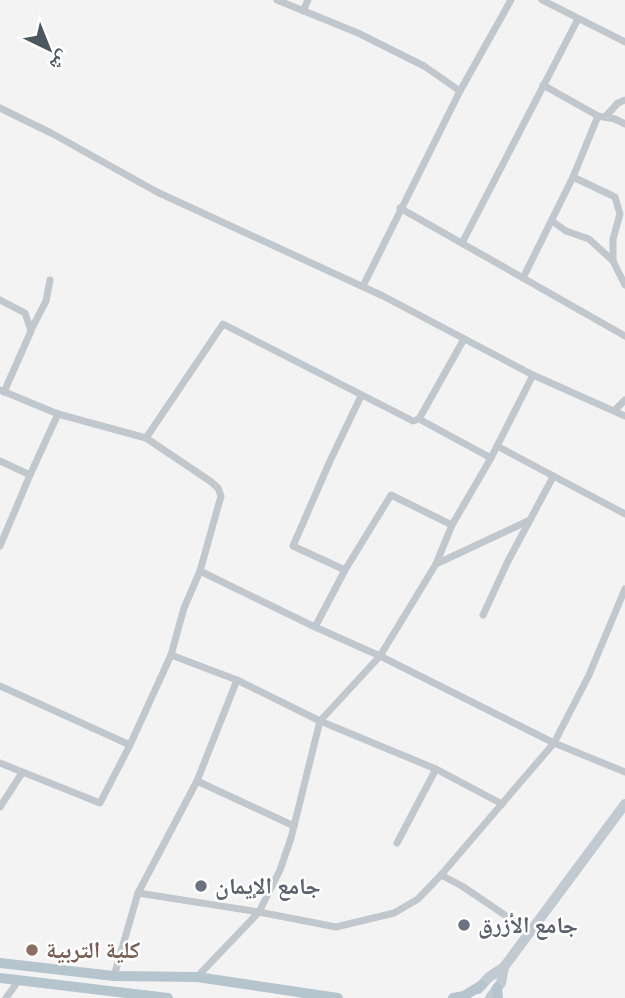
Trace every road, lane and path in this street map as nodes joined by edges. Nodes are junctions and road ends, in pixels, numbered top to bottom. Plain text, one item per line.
1 (277, 0) edge
2 (308, 0) edge
3 (511, 0) edge
4 (542, 0) edge
5 (303, 11) junction
6 (578, 19) junction
7 (625, 42) edge
8 (543, 85) junction
9 (460, 91) junction
10 (625, 100) edge
11 (0, 107) edge
12 (601, 117) junction
13 (625, 124) edge
14 (573, 177) junction
15 (400, 208) junction
16 (552, 220) junction
17 (462, 243) junction
18 (613, 261) junction
19 (523, 278) junction
20 (50, 281) dead end
21 (625, 285) edge
22 (362, 286) junction
23 (0, 300) edge
24 (31, 331) junction
25 (625, 336) edge
26 (464, 339) junction
27 (533, 375) junction
28 (2, 391) edge
29 (361, 396) junction
30 (625, 400) edge
31 (615, 410) junction
32 (58, 414) junction
33 (625, 416) edge
34 (419, 419) junction
35 (146, 438) junction
36 (497, 446) junction
37 (491, 458) junction
38 (0, 461) edge
39 (30, 475) junction
40 (553, 477) junction
41 (625, 514) edge
42 (531, 519) junction
43 (452, 525) junction
44 (1, 541) edge
45 (436, 564) junction
46 (345, 570) junction
47 (200, 571) junction
48 (625, 589) edge
49 (483, 615) dead end
50 (315, 627) junction
51 (171, 654) junction
52 (380, 656) junction
53 (237, 680) junction
54 (0, 686) edge
55 (320, 721) junction
56 (554, 743) junction
57 (130, 745) junction
58 (0, 763) edge
59 (436, 769) junction
60 (625, 772) edge
61 (22, 773) junction
62 (197, 781) junction
63 (502, 804) junction
64 (625, 804) edge
65 (0, 807) edge
66 (294, 826) junction
67 (397, 843) dead end
68 (441, 875) junction
69 (138, 893) junction
70 (259, 912) junction
71 (530, 932) junction
72 (0, 963) edge
73 (28, 967) junction
74 (504, 967) junction
75 (114, 976) junction
76 (197, 976) junction
77 (0, 978) edge
78 (19, 980) junction
79 (482, 985) junction
80 (498, 993) edge
81 (142, 997) edge
82 (6, 998) edge
83 (168, 998) edge
84 (338, 998) edge
85 (453, 998) edge
86 (470, 998) edge
87 (490, 998) edge

1 - 5 street
2 - 5 street
3 - 9 street
4 - 6 street
5 - 9 street
6 - 7 street
6 - 8 street
8 - 12 street
8 - 17 street
9 - 15 street
10 - 12 street
11 - 22 street
12 - 13 street
12 - 14 street
14 - 16 street
14 - 18 street
15 - 17 street
15 - 22 street
16 - 18 street
16 - 19 street
17 - 19 street
18 - 21 street
19 - 25 street
20 - 24 street
22 - 26 street
23 - 24 street
24 - 28 street
26 - 27 street
26 - 34 street
27 - 31 street
27 - 36 street
28 - 32 street
29 - 34 street
29 - 35 street
29 - 46 street
30 - 31 street
31 - 33 street
32 - 35 street
32 - 39 street
34 - 37 street
35 - 47 street
36 - 37 street
36 - 40 street
37 - 43 street
38 - 39 street
39 - 44 street
40 - 41 street
40 - 42 street
42 - 45 street
42 - 49 street
43 - 45 street
43 - 46 street
45 - 52 street
46 - 50 street
47 - 50 street
47 - 51 street
48 - 56 street
50 - 52 street
51 - 53 street
51 - 57 street
52 - 55 street
52 - 56 street
53 - 55 street
53 - 62 street
54 - 57 street
55 - 59 street
55 - 66 street
56 - 60 street
56 - 63 street
57 - 61 street
58 - 61 street
59 - 63 street
59 - 67 street
61 - 65 street
62 - 66 street
62 - 69 street
63 - 68 street
64 - 71 street
66 - 70 street
68 - 70 street
68 - 71 street
69 - 70 street
69 - 75 street
70 - 76 street
71 - 74 street
72 - 73 main road
73 - 75 main road
73 - 78 main road
74 - 79 street
74 - 80 street
75 - 76 main road
76 - 84 main road
77 - 78 main road
78 - 81 main road
78 - 82 street
79 - 85 main road
79 - 86 street
80 - 87 street
81 - 83 main road

